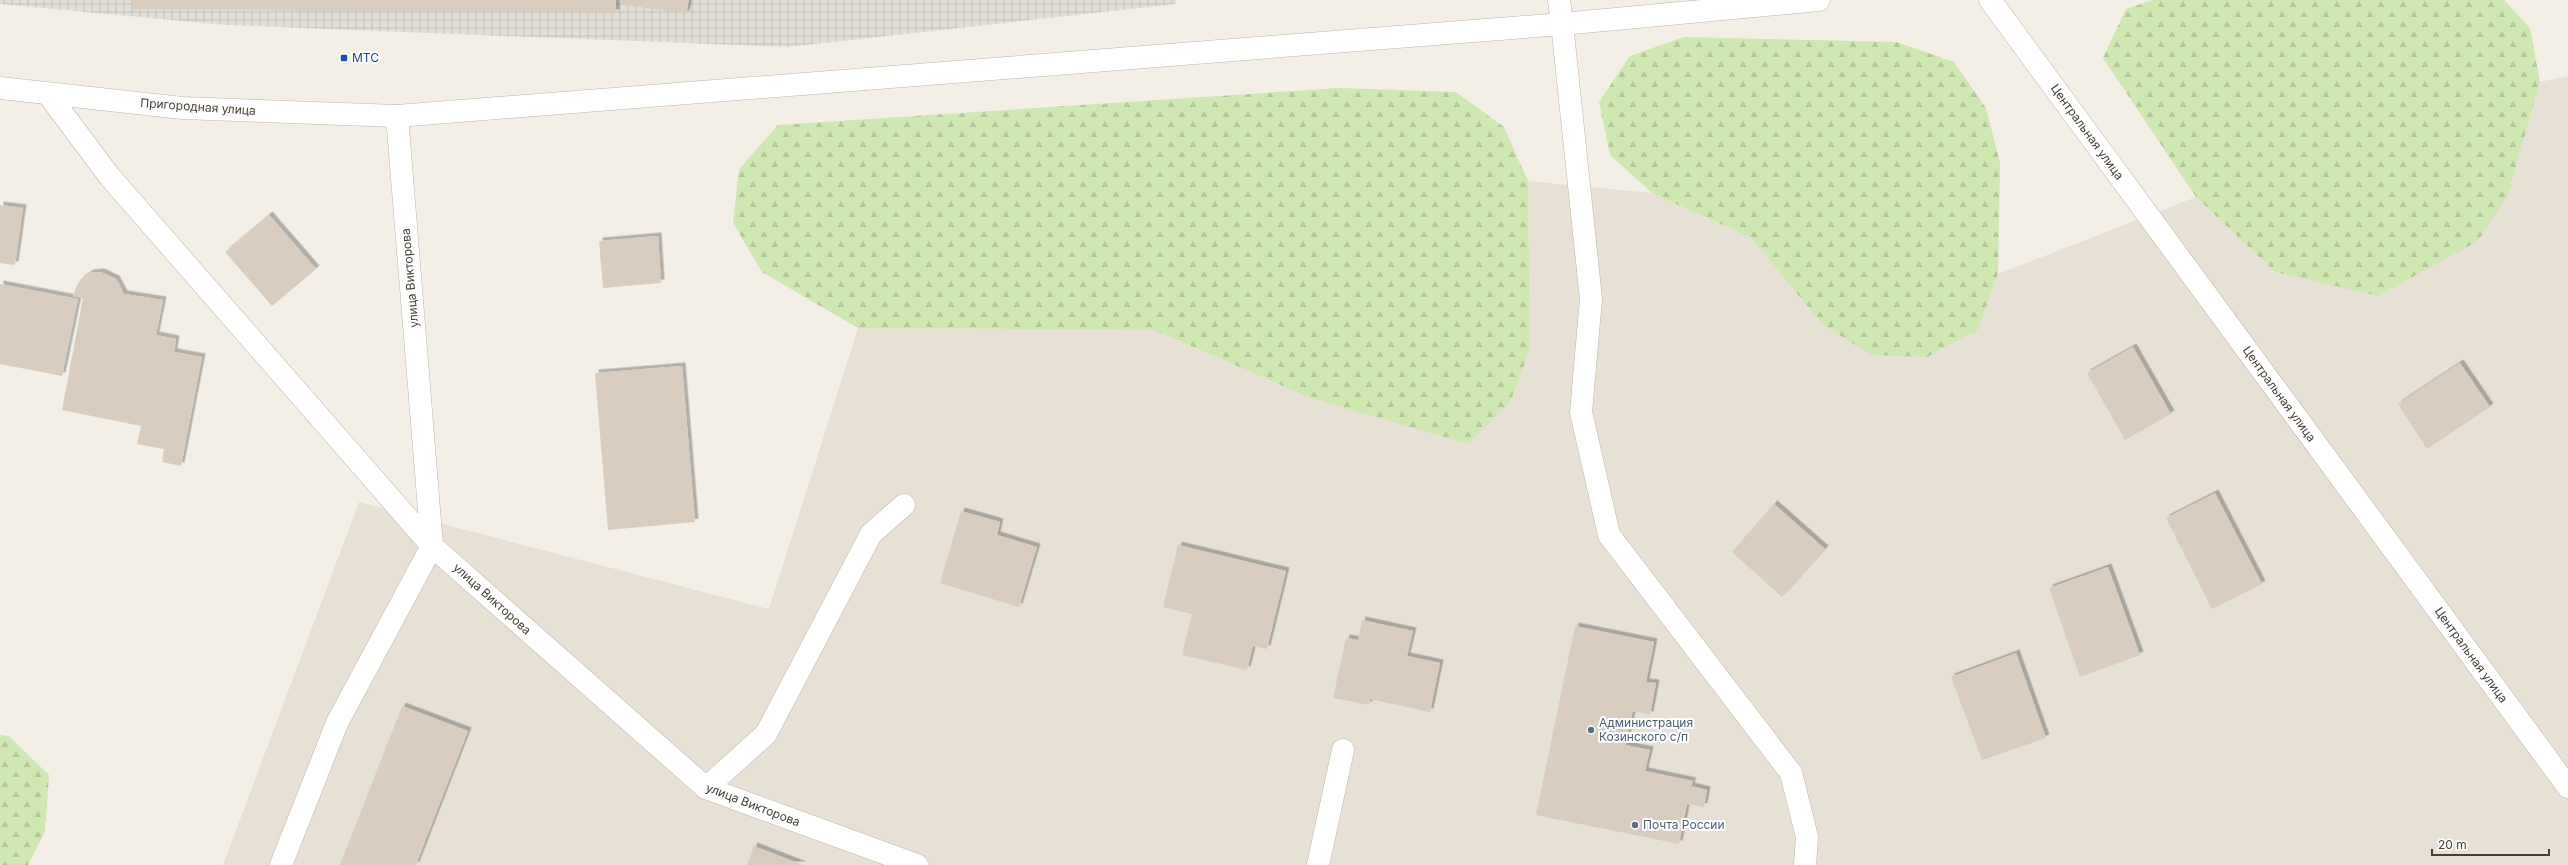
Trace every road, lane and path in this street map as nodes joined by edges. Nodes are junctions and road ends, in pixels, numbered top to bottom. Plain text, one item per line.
1 (1559, 0) edge
2 (1819, 0) edge
3 (1990, 0) edge
4 (1562, 24) junction
5 (0, 88) edge
6 (48, 94) junction
7 (397, 116) junction
8 (904, 505) dead end
9 (432, 546) junction
10 (1343, 750) dead end
11 (2568, 784) edge
12 (706, 788) junction
13 (908, 864) edge
14 (281, 865) edge
15 (1318, 865) edge
16 (1805, 865) edge

1 - 4 street
2 - 4 street, Пригородная улица
3 - 11 street, Центральная улица
4 - 7 street, Пригородная улица
4 - 16 street
5 - 6 street, Пригородная улица
6 - 7 street, Пригородная улица
6 - 9 street
7 - 9 street, улица Викторова
8 - 12 street
9 - 12 street, улица Викторова
9 - 14 street
10 - 15 street
12 - 13 street, улица Викторова

